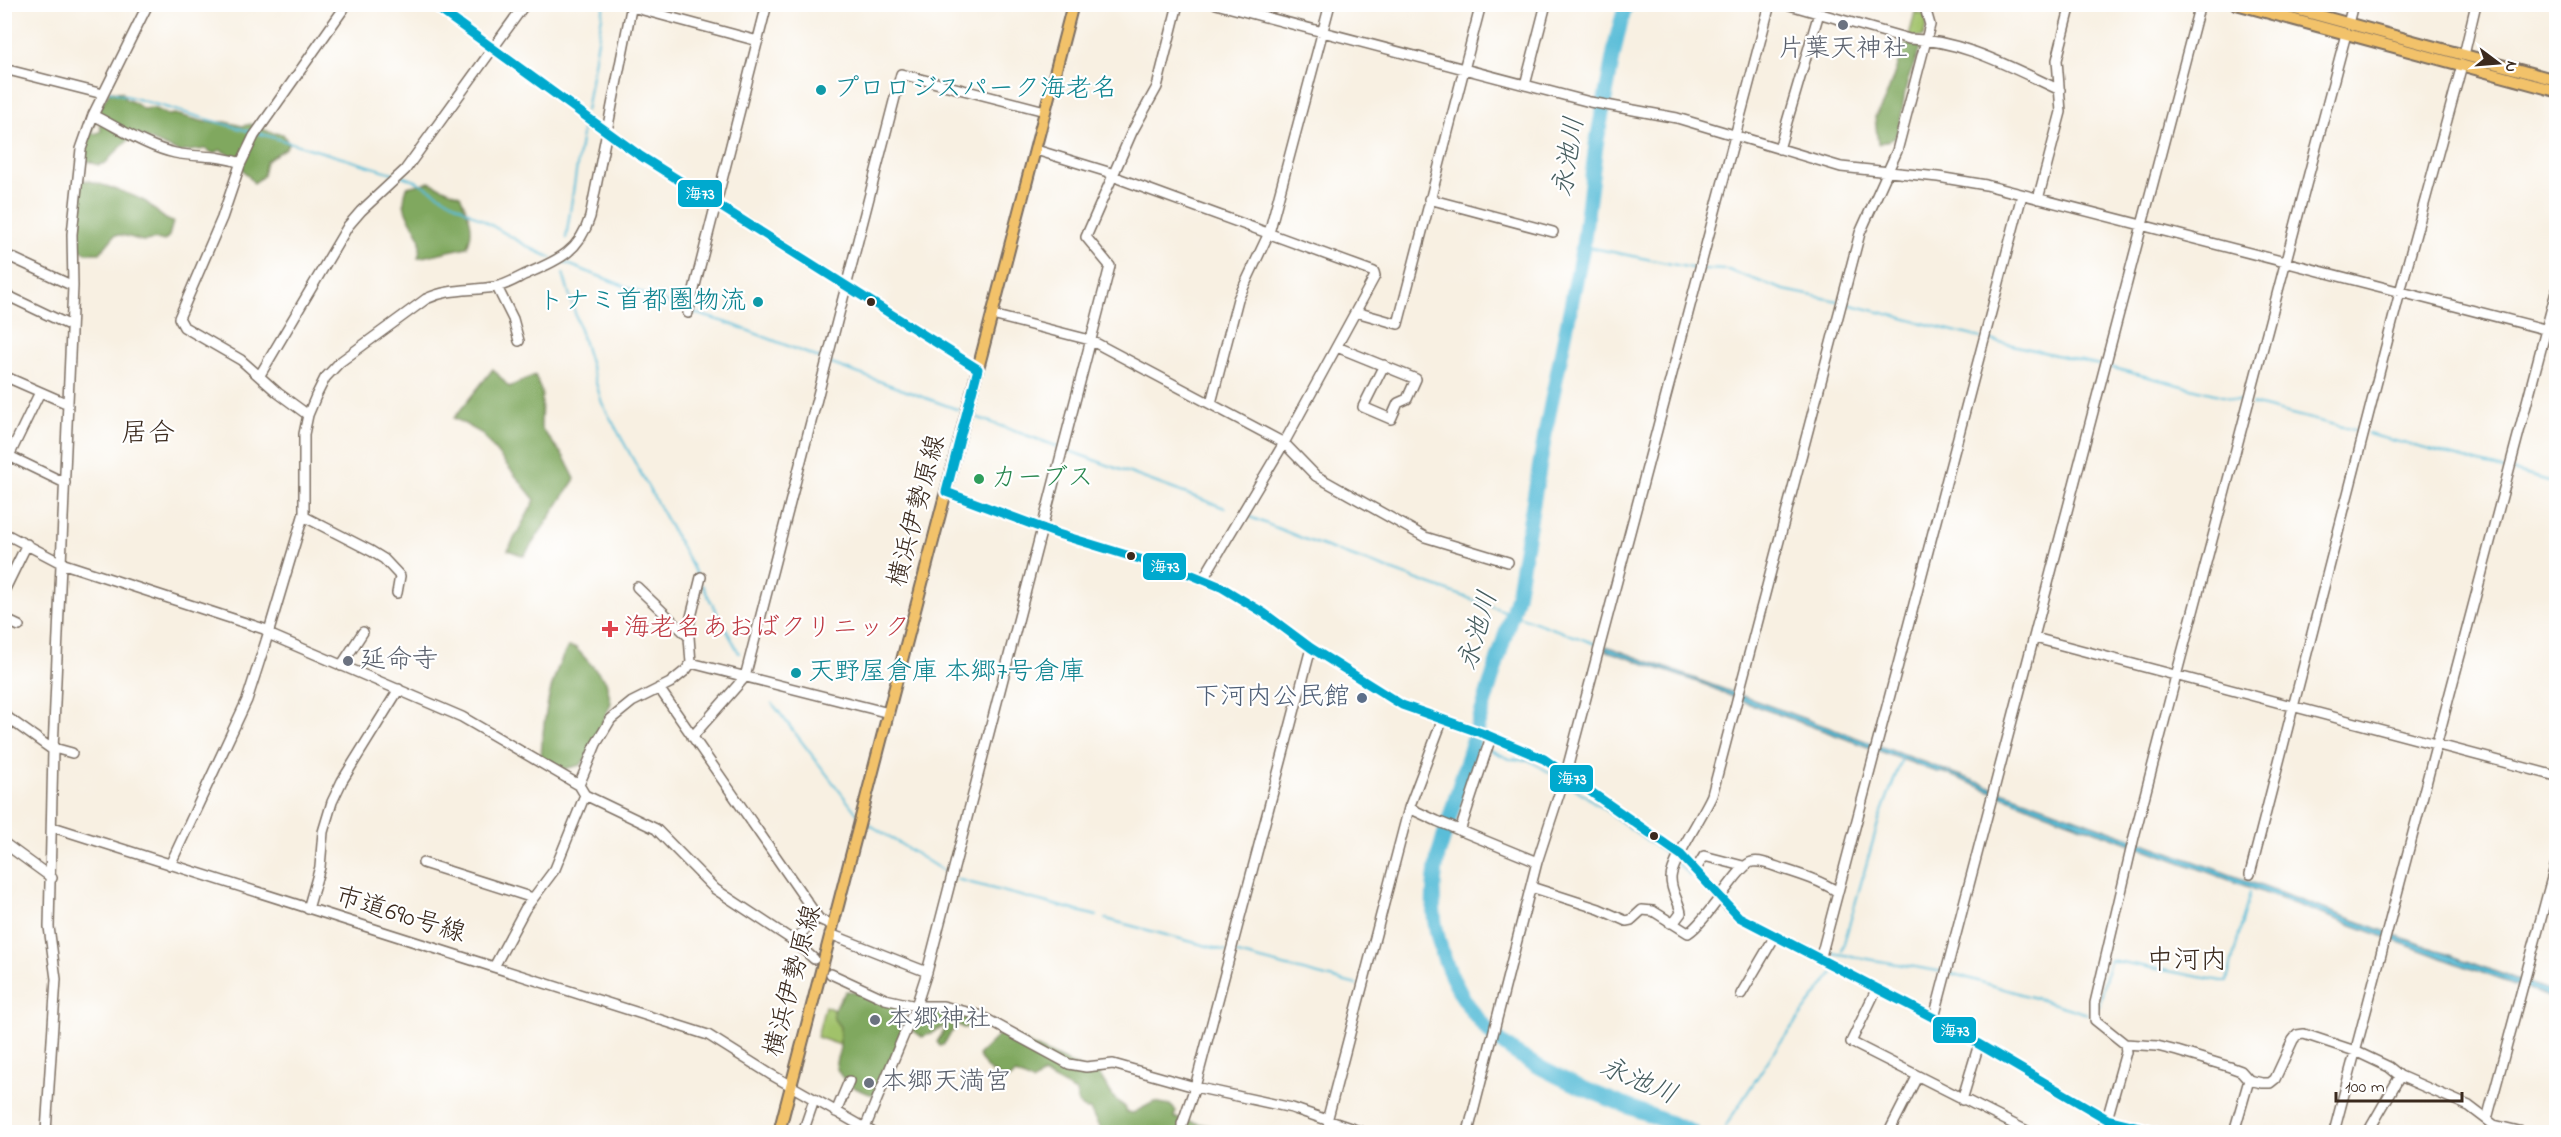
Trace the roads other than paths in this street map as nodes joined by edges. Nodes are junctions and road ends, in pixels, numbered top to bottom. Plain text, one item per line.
1 (148, 4) edge
2 (347, 4) edge
3 (431, 4) edge
4 (525, 4) edge
5 (768, 4) edge
6 (1073, 4) edge
7 (1178, 4) edge
8 (1216, 4) edge
9 (1330, 4) edge
10 (1481, 4) edge
11 (1546, 4) edge
12 (1770, 4) edge
13 (1786, 4) edge
14 (1924, 4) edge
15 (2071, 4) edge
16 (2200, 4) edge
17 (2236, 4) edge
18 (2277, 4) edge
19 (2354, 4) edge
20 (2476, 4) edge
21 (632, 6) edge
22 (1819, 13) junction
23 (1322, 33) junction
24 (2346, 34) junction
25 (1927, 39) junction
26 (758, 41) junction
27 (493, 50) junction
28 (2463, 60) junction
29 (4, 69) edge
30 (1464, 69) junction
31 (2556, 80) edge
32 (1525, 85) junction
33 (2060, 90) junction
34 (2556, 91) edge
35 (103, 94) junction
36 (1045, 111) junction
37 (93, 115) junction
38 (608, 132) junction
39 (1736, 135) junction
40 (1779, 149) junction
41 (1036, 150) junction
42 (241, 163) junction
43 (1113, 174) junction
44 (1887, 174) junction
45 (2022, 195) junction
46 (1429, 199) junction
47 (2038, 199) junction
48 (716, 203) junction
49 (2143, 226) junction
50 (1553, 232) dead end
51 (1269, 233) junction
52 (4, 254) edge
53 (2284, 263) junction
54 (73, 286) junction
55 (500, 286) junction
56 (847, 288) junction
57 (2400, 292) junction
58 (2556, 292) edge
59 (4, 294) edge
60 (688, 311) dead end
61 (1356, 312) junction
62 (992, 315) junction
63 (71, 326) junction
64 (2546, 330) junction
65 (2556, 332) edge
66 (1090, 340) junction
67 (519, 341) dead end
68 (1337, 346) junction
69 (1384, 365) junction
70 (978, 369) junction
71 (260, 375) junction
72 (7, 377) edge
73 (4, 389) edge
74 (40, 392) junction
75 (1210, 403) junction
76 (68, 404) junction
77 (308, 415) junction
78 (1284, 443) junction
79 (7, 455) edge
80 (65, 483) junction
81 (946, 492) junction
82 (303, 516) junction
83 (1043, 528) junction
84 (4, 533) edge
85 (27, 544) junction
86 (1508, 562) dead end
87 (61, 563) junction
88 (1203, 579) junction
89 (700, 582) dead end
90 (637, 587) dead end
91 (4, 591) edge
92 (397, 593) dead end
93 (4, 619) edge
94 (19, 626) dead end
95 (268, 632) junction
96 (363, 632) dead end
97 (687, 633) junction
98 (2035, 638) junction
99 (1311, 648) junction
100 (691, 663) junction
101 (341, 666) junction
102 (2176, 676) junction
103 (745, 677) junction
104 (659, 688) junction
105 (399, 689) junction
106 (2292, 707) junction
107 (889, 713) junction
108 (4, 715) edge
109 (1442, 721) junction
110 (692, 737) junction
111 (1487, 742) junction
112 (2437, 746) junction
113 (54, 749) junction
114 (72, 753) dead end
115 (2556, 777) edge
116 (1564, 778) junction
117 (579, 785) junction
118 (585, 795) junction
119 (1409, 808) junction
120 (53, 827) junction
121 (1460, 830) junction
122 (4, 843) edge
123 (1677, 860) junction
124 (1538, 861) junction
125 (423, 863) dead end
126 (2556, 863) edge
127 (170, 864) junction
128 (1743, 866) junction
129 (1696, 869) junction
130 (2250, 874) dead end
131 (52, 878) junction
132 (1531, 887) junction
133 (1838, 892) junction
134 (533, 898) junction
135 (1720, 900) junction
136 (308, 909) junction
137 (817, 916) junction
138 (1670, 923) junction
139 (831, 930) junction
140 (1775, 936) junction
141 (794, 941) junction
142 (814, 958) dead end
143 (1820, 960) junction
144 (494, 967) junction
145 (927, 972) junction
146 (831, 974) dead end
147 (1877, 988) junction
148 (1741, 994) dead end
149 (916, 1006) junction
150 (1934, 1018) junction
151 (1978, 1044) junction
152 (2125, 1044) junction
153 (2355, 1051) junction
154 (2400, 1076) junction
155 (1917, 1077) junction
156 (2249, 1080) junction
157 (849, 1082) dead end
158 (790, 1084) junction
159 (1195, 1087) junction
160 (814, 1100) junction
161 (1962, 1100) junction
162 (836, 1112) junction
163 (2107, 1119) junction
164 (1327, 1121) junction
165 (2491, 1126) edge
166 (1182, 1128) edge
167 (869, 1130) edge
168 (46, 1132) edge
169 (779, 1132) edge
170 (803, 1132) edge
171 (1362, 1132) edge
172 (1468, 1132) edge
173 (1889, 1132) edge
174 (2029, 1132) edge
175 (2100, 1132) edge
176 (2160, 1132) edge
177 (2234, 1132) edge
178 (2334, 1132) edge
179 (2368, 1132) edge
180 (2523, 1132) edge

1 - 35 street
2 - 42 street
3 - 27 street
4 - 27 street
5 - 26 street
6 - 36 main road, 横浜伊勢原線
7 - 43 street
8 - 23 street
9 - 23 street
10 - 30 street
11 - 32 street
12 - 39 street
13 - 22 street
14 - 25 street
15 - 33 street
16 - 49 street
17 - 24 main road
18 - 24 main road
19 - 24 street
20 - 28 street
21 - 26 street
21 - 38 street
22 - 25 street
22 - 40 street
23 - 30 street
23 - 51 street
24 - 28 main road
24 - 53 street
25 - 33 street
25 - 44 street
26 - 48 street
27 - 38 street
27 - 71 street
28 - 31 main road
28 - 34 main road
28 - 57 street
29 - 35 street
30 - 32 street
30 - 46 street
32 - 39 street
33 - 47 street
35 - 37 street
36 - 41 main road, 横浜伊勢原線
36 - 56 street
37 - 42 street
37 - 54 street
38 - 48 street
38 - 55 street
39 - 40 street
39 - 116 street
40 - 44 street
41 - 43 street
41 - 62 main road, 横浜伊勢原線
42 - 71 street
43 - 51 street
43 - 66 street
44 - 45 street
44 - 123 street
45 - 47 street
45 - 133 street
46 - 50 street
46 - 61 street
47 - 49 street
48 - 56 street
48 - 60 street
49 - 53 street
49 - 98 street
51 - 61 street
51 - 75 street
52 - 54 street
53 - 57 street
53 - 102 street
54 - 63 street
55 - 67 street
55 - 77 street
56 - 70 street
56 - 103 street
57 - 64 street
57 - 106 street
58 - 64 street
59 - 63 street
61 - 68 street
62 - 66 street
62 - 70 main road, 横浜伊勢原線
63 - 76 street
64 - 65 street
64 - 112 street
66 - 75 street
66 - 83 street
68 - 69 street
68 - 78 street
69 - 69 street
70 - 81 main road, 横浜伊勢原線
71 - 77 street
72 - 73 street
72 - 74 street
74 - 76 street
74 - 79 street
75 - 78 street
76 - 80 street
77 - 82 street
78 - 86 street
78 - 88 street
79 - 80 street
80 - 87 street
81 - 83 street
81 - 107 main road, 横浜伊勢原線
82 - 92 street
82 - 95 street
83 - 88 street
83 - 145 street
84 - 85 street
85 - 87 street
85 - 91 street
87 - 95 street
87 - 113 street
88 - 99 street
89 - 97 street
90 - 97 street
93 - 94 street
95 - 101 street
95 - 127 street
96 - 101 street
97 - 100 street
98 - 102 street
98 - 150 street
99 - 109 street
99 - 159 street
100 - 103 street
100 - 104 street
101 - 105 street
102 - 106 street
102 - 152 street
103 - 107 street
103 - 110 street
104 - 110 street
104 - 117 street
105 - 117 street
105 - 136 street
106 - 112 street
106 - 130 street
107 - 139 main road, 横浜伊勢原線
108 - 113 street
109 - 111 street
109 - 119 street
110 - 137 street
111 - 116 street
111 - 121 street
112 - 115 street
112 - 153 street
113 - 114 street
113 - 120 street
116 - 123 street
116 - 124 street
117 - 118 street
118 - 134 street
118 - 141 street
119 - 121 street
119 - 164 street
120 - 127 street, 市道690号線
120 - 131 street
121 - 124 street
122 - 131 street
123 - 129 street
123 - 138 street
124 - 132 street
125 - 134 street
126 - 165 street
127 - 136 street, 市道690号線
128 - 129 street
128 - 133 street
128 - 135 street
129 - 135 street
131 - 168 street
132 - 138 street
132 - 172 street
133 - 143 street
134 - 144 street
135 - 138 street
135 - 140 street
136 - 144 street, 市道690号線
137 - 139 street
137 - 141 street
139 - 145 street
139 - 158 main road, 横浜伊勢原線
140 - 143 street
140 - 148 street
141 - 142 street
143 - 147 street
144 - 158 street, 市道690号線
145 - 149 street
146 - 149 street
147 - 150 street
147 - 155 street
149 - 159 street
149 - 167 street
150 - 151 street
151 - 161 street
151 - 163 street
152 - 156 street
152 - 163 street
153 - 154 street
153 - 156 street
153 - 178 street
154 - 165 street
154 - 179 street
155 - 161 street
155 - 173 street
156 - 177 street
157 - 162 street
158 - 160 street, 市道690号線
158 - 169 main road, 横浜伊勢原線
159 - 164 street
159 - 166 street
160 - 162 street, 市道690号線
160 - 170 street
161 - 174 street
162 - 167 street, 市道690号線
163 - 175 street
163 - 176 street
164 - 171 street
165 - 180 street

